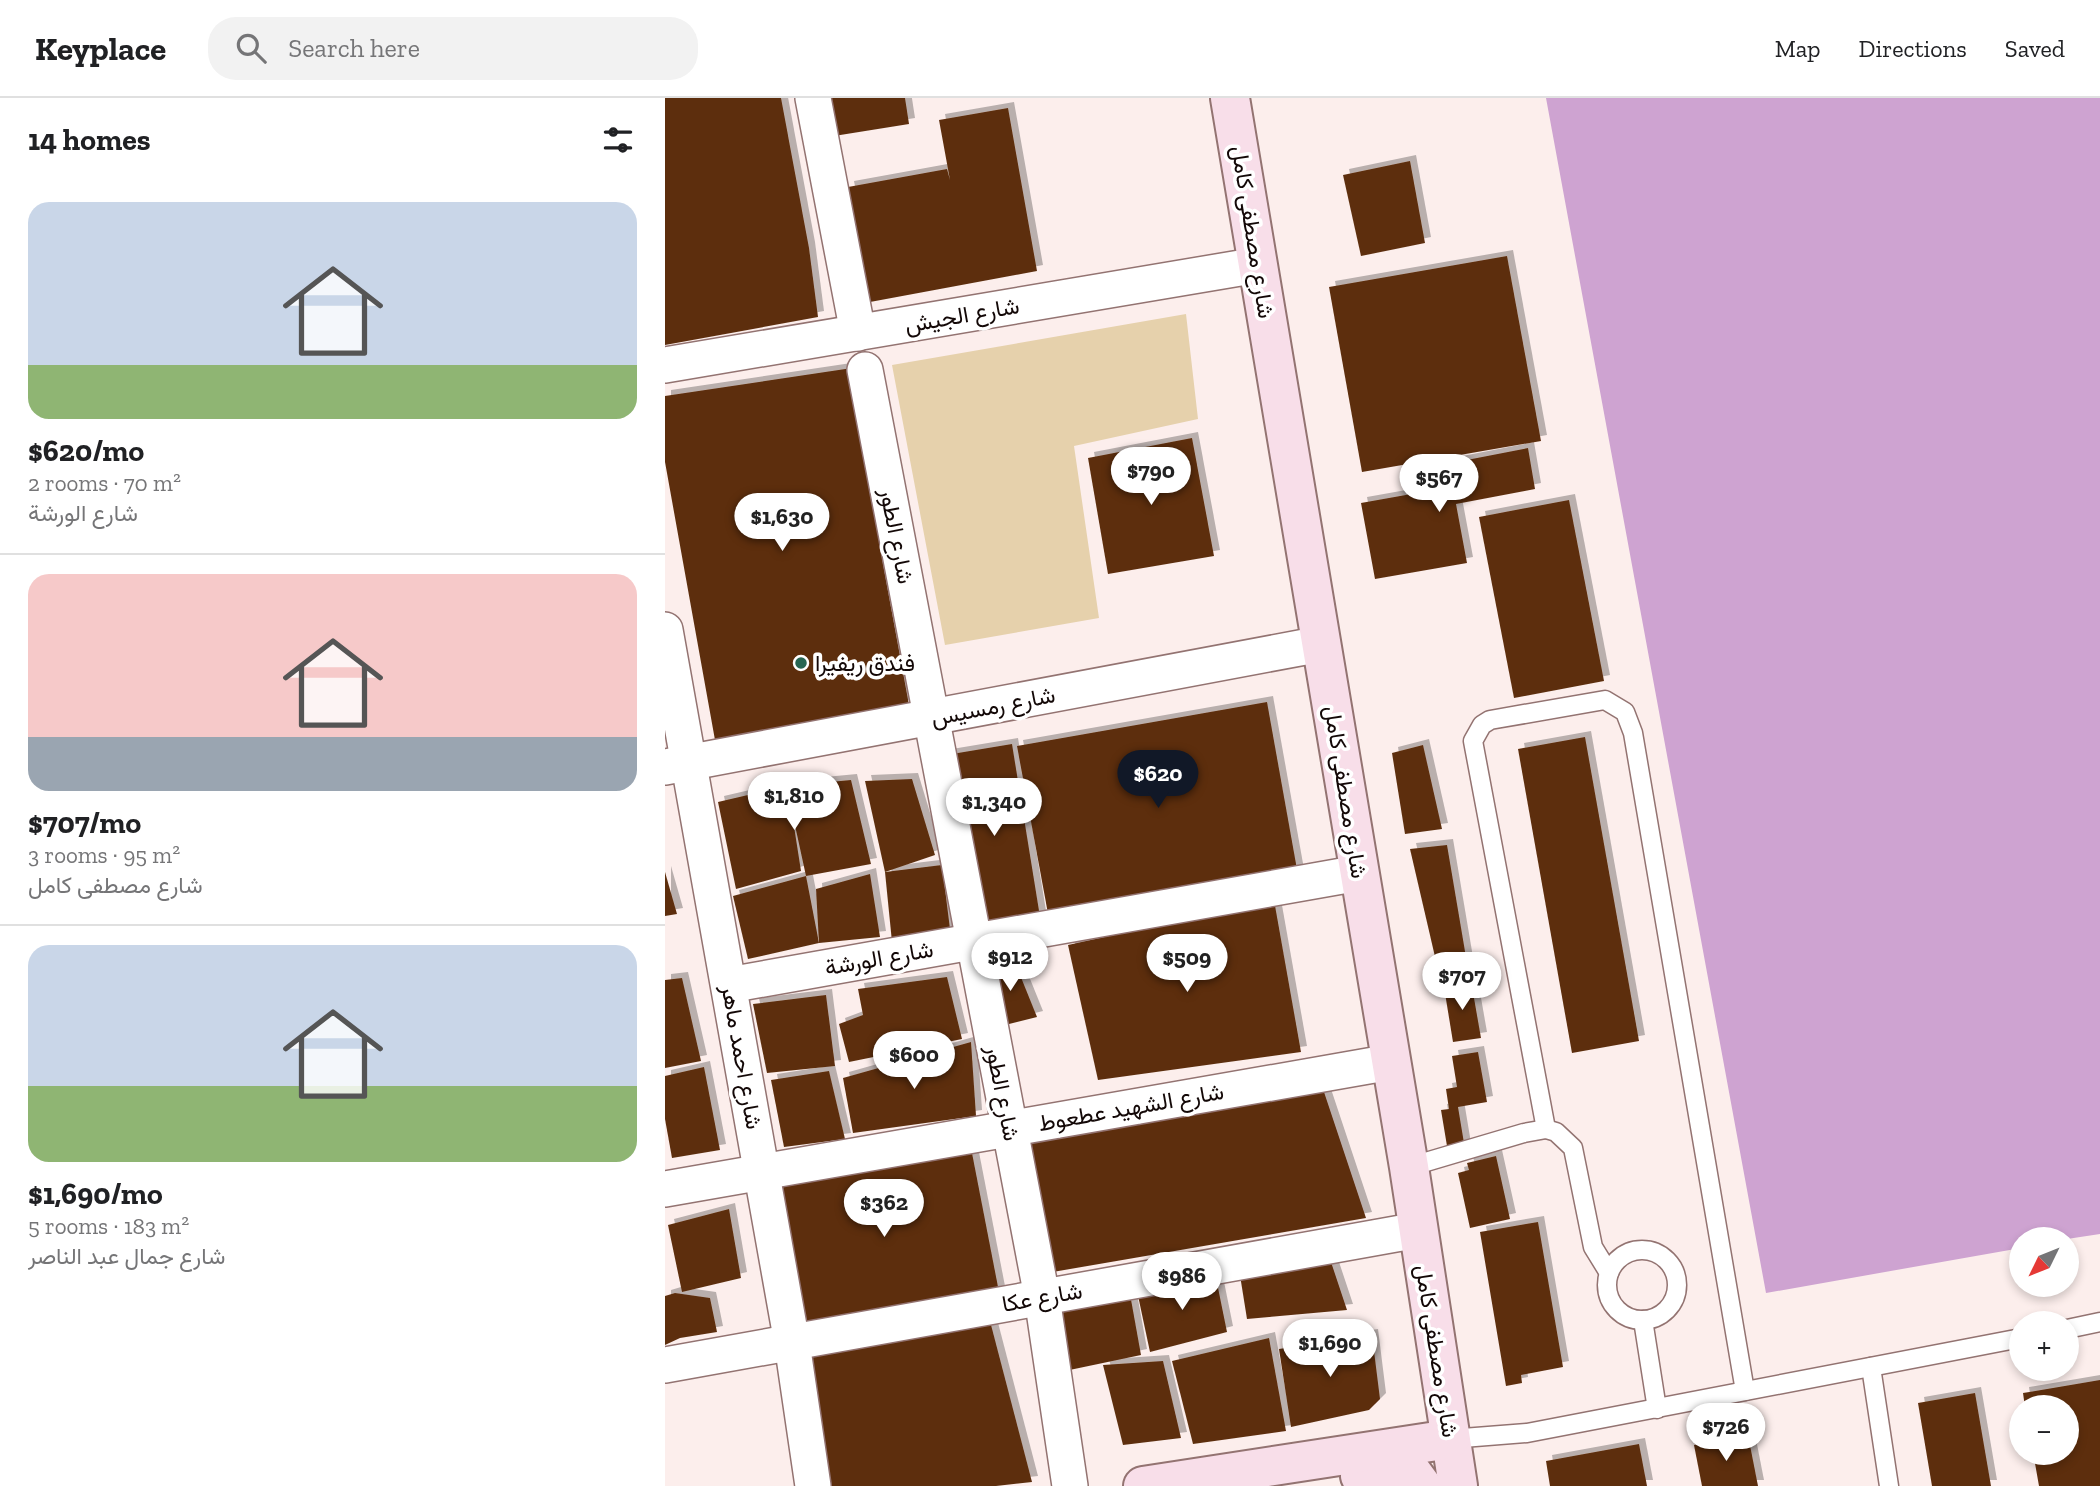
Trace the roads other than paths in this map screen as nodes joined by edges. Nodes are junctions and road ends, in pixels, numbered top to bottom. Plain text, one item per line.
1 (813, 98) edge
2 (1230, 98) edge
3 (1258, 265) junction
4 (858, 333) junction
5 (665, 365) edge
6 (865, 370) dead end
7 (665, 630) edge
8 (1321, 644) junction
9 (931, 718) junction
10 (678, 765) edge
11 (1359, 873) junction
12 (974, 941) junction
13 (729, 985) junction
14 (1391, 1062) junction
15 (1010, 1129) junction
16 (1546, 1129) junction
17 (1409, 1167) junction
18 (762, 1172) junction
19 (665, 1189) edge
20 (1418, 1230) junction
21 (1609, 1273) junction
22 (1042, 1297) junction
23 (1643, 1320) junction
24 (2100, 1322) edge
25 (2079, 1326) edge
26 (2009, 1340) edge
27 (792, 1343) junction
28 (665, 1365) edge
29 (1871, 1367) junction
30 (1745, 1391) junction
31 (1657, 1409) junction
32 (1450, 1439) junction
33 (813, 1486) edge
34 (1070, 1486) edge
35 (1143, 1486) edge
36 (1292, 1486) edge
37 (1422, 1486) edge
38 (1458, 1486) edge
39 (1889, 1486) edge

1 - 4 street
2 - 3 main road, شارع مصطفى كامل
3 - 4 street, شارع الجيش
3 - 8 main road, شارع مصطفى كامل
4 - 5 street, شارع الجيش
6 - 9 street, شارع الطور
7 - 10 street, شارع احمد ماهر
8 - 9 street, شارع رمسيس
8 - 11 main road, شارع مصطفى كامل
9 - 10 street, شارع رمسيس
9 - 12 street, شارع الطور
10 - 13 street, شارع احمد ماهر
11 - 12 street, شارع الورشة
11 - 14 main road, شارع مصطفى كامل
12 - 13 street, شارع الورشة
12 - 15 street, شارع الطور
13 - 18 street, شارع احمد ماهر
14 - 15 street, شارع الشهيد عطعوط
14 - 17 main road, شارع مصطفى كامل
15 - 18 street, شارع الشهيد عطعوط
15 - 22 street, شارع الطور
16 - 17 lane
16 - 21 lane
16 - 30 lane
17 - 20 main road, شارع مصطفى كامل
18 - 19 street, شارع الشهيد عطعوط
18 - 27 street, شارع احمد ماهر
20 - 22 street, شارع عكا
20 - 32 main road, شارع مصطفى كامل
21 - 23 lane
21 - 23 lane
22 - 27 street, شارع عكا
22 - 34 street, شارع الطور
23 - 31 lane
24 - 25 lane
26 - 29 lane
27 - 28 street, شارع عكا
27 - 33 street, شارع احمد ماهر
29 - 30 lane
29 - 39 lane
30 - 31 lane
31 - 32 lane
32 - 35 main road
32 - 38 main road, شارع مصطفى كامل
36 - 37 main road

